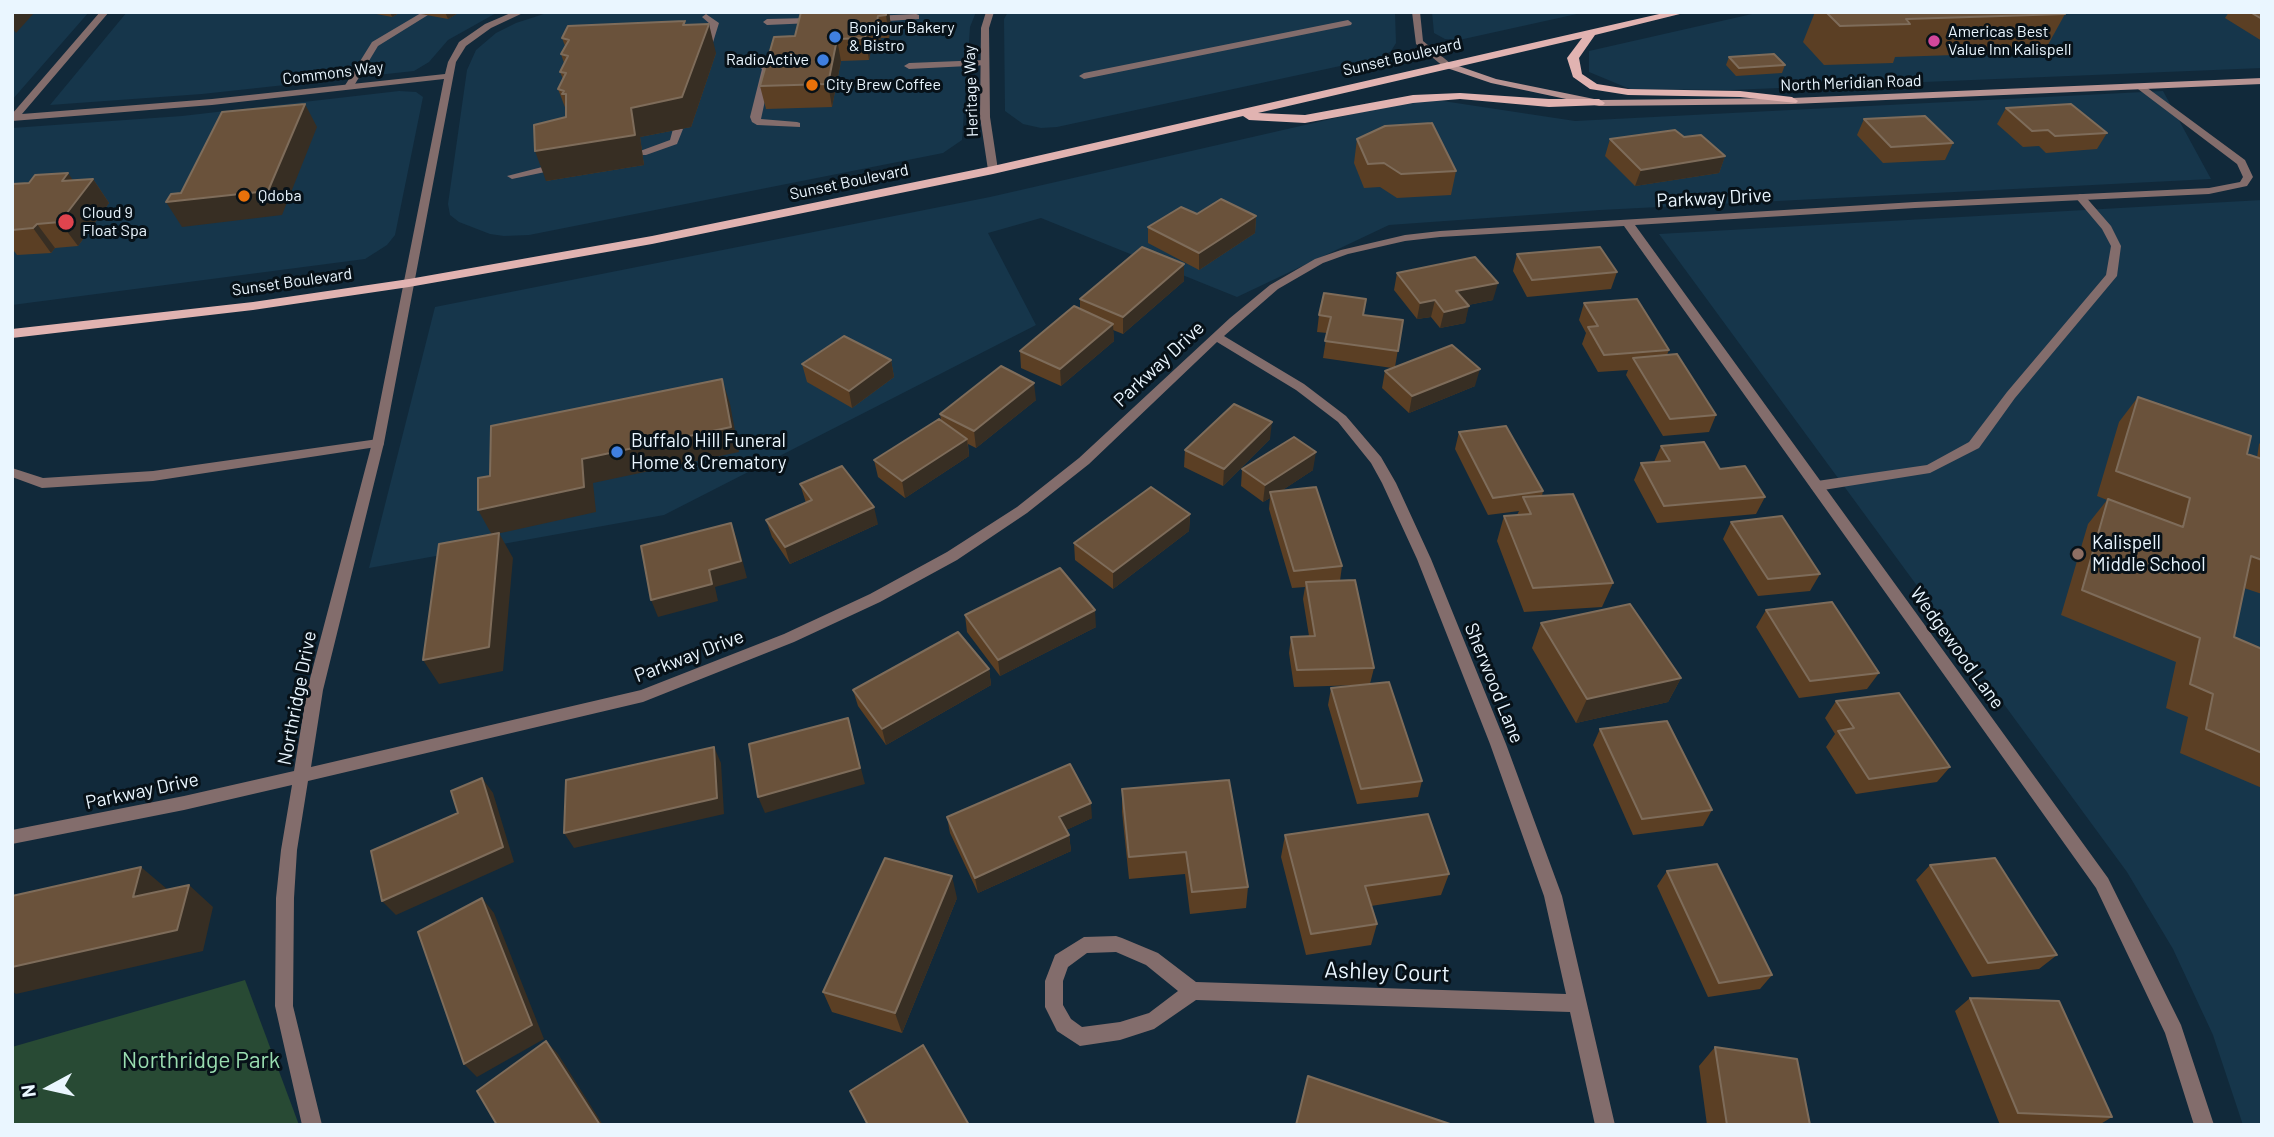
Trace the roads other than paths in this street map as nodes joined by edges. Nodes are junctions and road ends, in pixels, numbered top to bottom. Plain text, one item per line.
1 (105, 12) edge
2 (521, 12) edge
3 (990, 12) edge
4 (1416, 12) edge
5 (1683, 12) edge
6 (424, 15) dead end
7 (769, 16) edge
8 (706, 17) dead end
9 (916, 17) dead end
10 (866, 19) edge
11 (809, 21) edge
12 (1348, 23) dead end
13 (1592, 32) junction
14 (706, 53) edge
15 (757, 60) dead end
16 (985, 63) junction
17 (1447, 65) junction
18 (909, 66) dead end
19 (448, 76) junction
20 (1084, 76) dead end
21 (2262, 80) edge
22 (2139, 86) junction
23 (349, 87) junction
24 (1791, 101) junction
25 (1599, 103) junction
26 (1228, 115) junction
27 (14, 118) edge
28 (797, 125) dead end
29 (678, 130) edge
30 (643, 153) dead end
31 (546, 169) edge
32 (993, 170) junction
33 (512, 176) dead end
34 (2080, 197) junction
35 (1627, 222) junction
36 (409, 283) junction
37 (12, 334) edge
38 (1217, 337) junction
39 (378, 443) junction
40 (12, 472) edge
41 (1817, 486) junction
42 (301, 775) junction
43 (12, 837) edge
44 (1193, 991) junction
45 (1578, 1003) junction
46 (312, 1125) edge
47 (1605, 1125) edge
48 (2204, 1125) edge

1 - 27 street
2 - 19 street
3 - 16 street, Heritage Way
4 - 17 street
5 - 13 main road, Sunset Boulevard
6 - 23 street
7 - 11 street
8 - 14 street
9 - 10 street
12 - 20 street
13 - 17 main road, Sunset Boulevard
13 - 24 main road
15 - 28 street
16 - 18 street
16 - 32 street, Heritage Way
17 - 25 main road, North Meridian Road
17 - 26 main road, Sunset Boulevard
19 - 23 street, Commons Way
19 - 36 street
21 - 22 main road, North Meridian Road
22 - 24 main road, North Meridian Road
22 - 34 street, Parkway Drive
23 - 27 street, Commons Way
24 - 25 main road, North Meridian Road
25 - 26 main road
26 - 32 main road, Sunset Boulevard
29 - 30 street
31 - 33 street
32 - 36 main road, Sunset Boulevard
34 - 35 street, Parkway Drive
34 - 41 street
35 - 38 street, Parkway Drive
35 - 41 street, Wedgewood Lane
36 - 37 main road, Sunset Boulevard
36 - 39 street, Northridge Drive
38 - 42 street, Parkway Drive
38 - 45 street, Sherwood Lane
39 - 40 street
39 - 42 street, Northridge Drive
41 - 48 street, Wedgewood Lane
42 - 43 street, Parkway Drive
42 - 46 street, Northridge Drive
44 - 44 street
44 - 45 street, Ashley Court
45 - 47 street, Sherwood Lane

